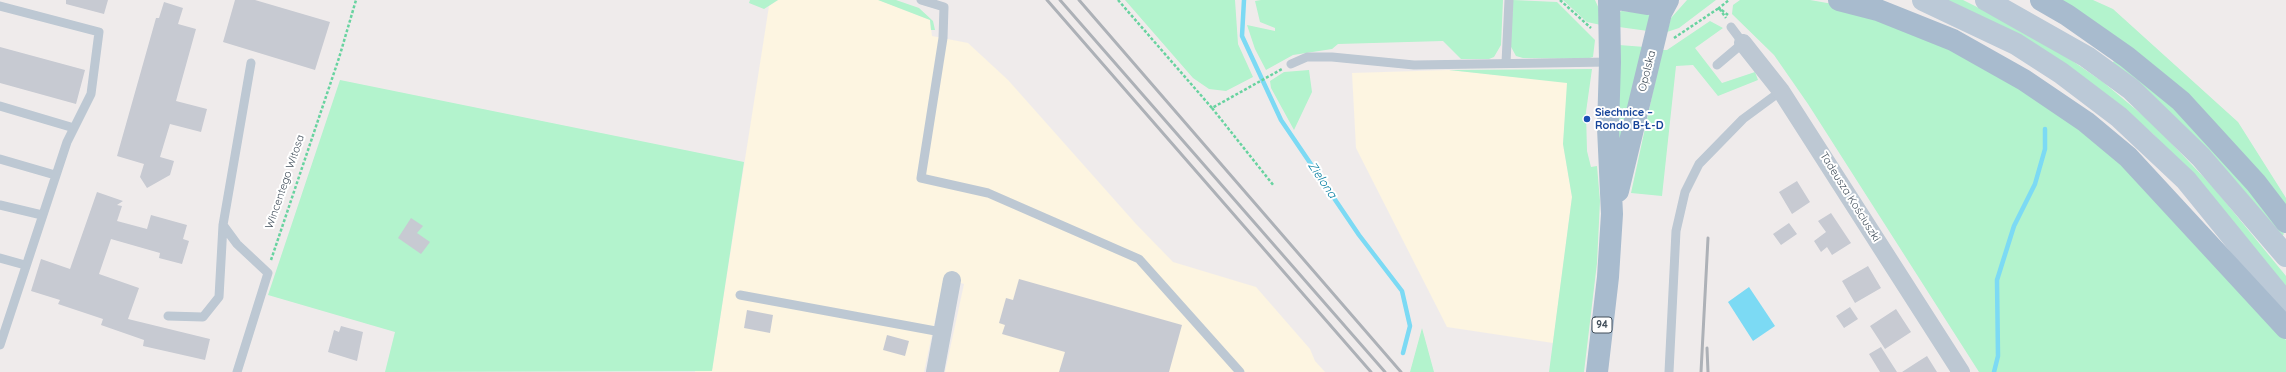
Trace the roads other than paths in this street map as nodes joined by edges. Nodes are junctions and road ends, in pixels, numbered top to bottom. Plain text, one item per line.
1 (921, 0) edge
2 (1509, 0) edge
3 (1609, 0) edge
4 (1623, 0) edge
5 (1668, 0) edge
6 (1840, 0) edge
7 (1923, 0) edge
8 (1986, 0) edge
9 (2041, 0) edge
10 (0, 6) edge
11 (1731, 27) dead end
12 (1743, 43) junction
13 (1506, 62) junction
14 (1610, 62) junction
15 (251, 63) dead end
16 (1291, 64) road end
17 (1718, 65) dead end
18 (1781, 91) junction
19 (0, 106) edge
20 (74, 128) junction
21 (0, 159) edge
22 (55, 175) junction
23 (0, 205) edge
24 (1612, 214) junction
25 (42, 215) junction
26 (2286, 222) edge
27 (223, 225) junction
28 (2286, 256) edge
29 (0, 258) edge
30 (25, 266) junction
31 (952, 280) dead end
32 (740, 295) dead end
33 (2286, 303) edge
34 (168, 316) dead end
35 (2286, 328) edge
36 (941, 332) junction
37 (0, 345) edge
38 (237, 372) edge
39 (937, 372) edge
40 (1240, 372) edge
41 (1597, 372) edge
42 (1669, 372) edge
43 (1961, 372) edge

1 - 40 lane
2 - 13 lane
3 - 14 main road, Opolska / 94
4 - 5 main road, 94
5 - 24 main road, Opolska / 94
6 - 35 main road
7 - 33 main road
8 - 28 main road
9 - 26 main road
10 - 20 lane
11 - 12 lane, Tadeusza Kościuszki
12 - 17 lane
12 - 18 street, Tadeusza Kościuszki
13 - 14 lane
13 - 16 lane
14 - 24 main road, Opolska / 94
15 - 27 lane
18 - 42 lane
18 - 43 street, Tadeusza Kościuszki
19 - 20 lane
20 - 22 lane
21 - 22 lane
22 - 25 lane
23 - 25 lane
24 - 41 main road, Opolska / 94
25 - 30 lane
27 - 34 lane
27 - 38 lane
29 - 30 lane
30 - 37 lane
31 - 36 street
32 - 36 lane
36 - 39 street

